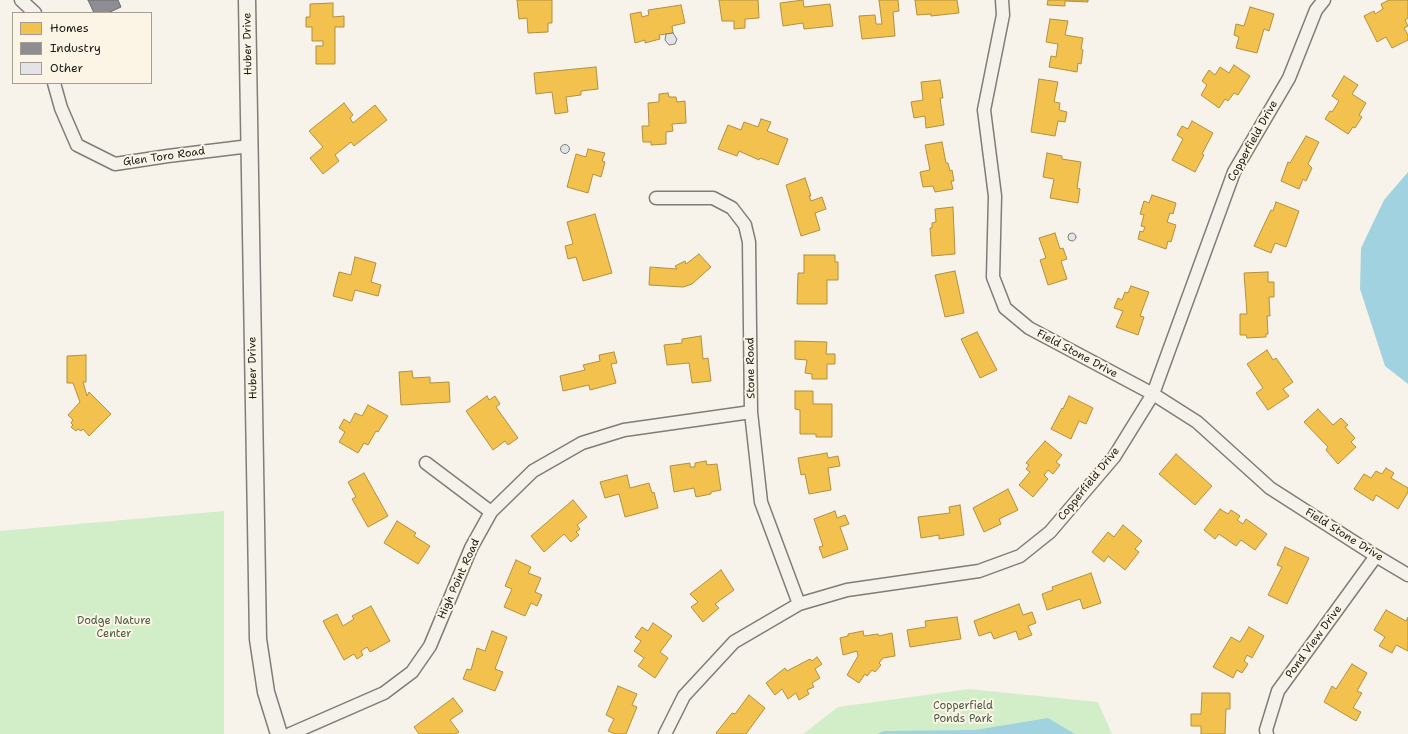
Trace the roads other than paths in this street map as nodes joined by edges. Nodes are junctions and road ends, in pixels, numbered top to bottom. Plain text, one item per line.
1 (21, 0) edge
2 (247, 0) edge
3 (1002, 0) edge
4 (1324, 0) edge
5 (34, 12) edge
6 (54, 84) edge
7 (250, 146) junction
8 (656, 198) dead end
9 (1153, 394) junction
10 (751, 412) junction
11 (426, 463) dead end
12 (491, 512) junction
13 (1376, 556) junction
14 (1408, 575) edge
15 (799, 604) junction
16 (279, 734) edge
17 (290, 734) edge
18 (665, 734) edge
19 (1267, 734) edge

1 - 5 street
2 - 7 street, Huber Drive
3 - 9 street, Field Stone Drive
4 - 9 street, Copperfield Drive
6 - 7 street, Glen Toro Road
7 - 16 street, Huber Drive
8 - 10 street, Stone Road
9 - 13 street, Field Stone Drive
9 - 15 street, Copperfield Drive
10 - 12 street, High Point Road
10 - 15 street, Stone Road
11 - 12 street
12 - 17 street, High Point Road
13 - 14 street, Field Stone Drive
13 - 19 street, Pond View Drive
15 - 18 street, Copperfield Drive

